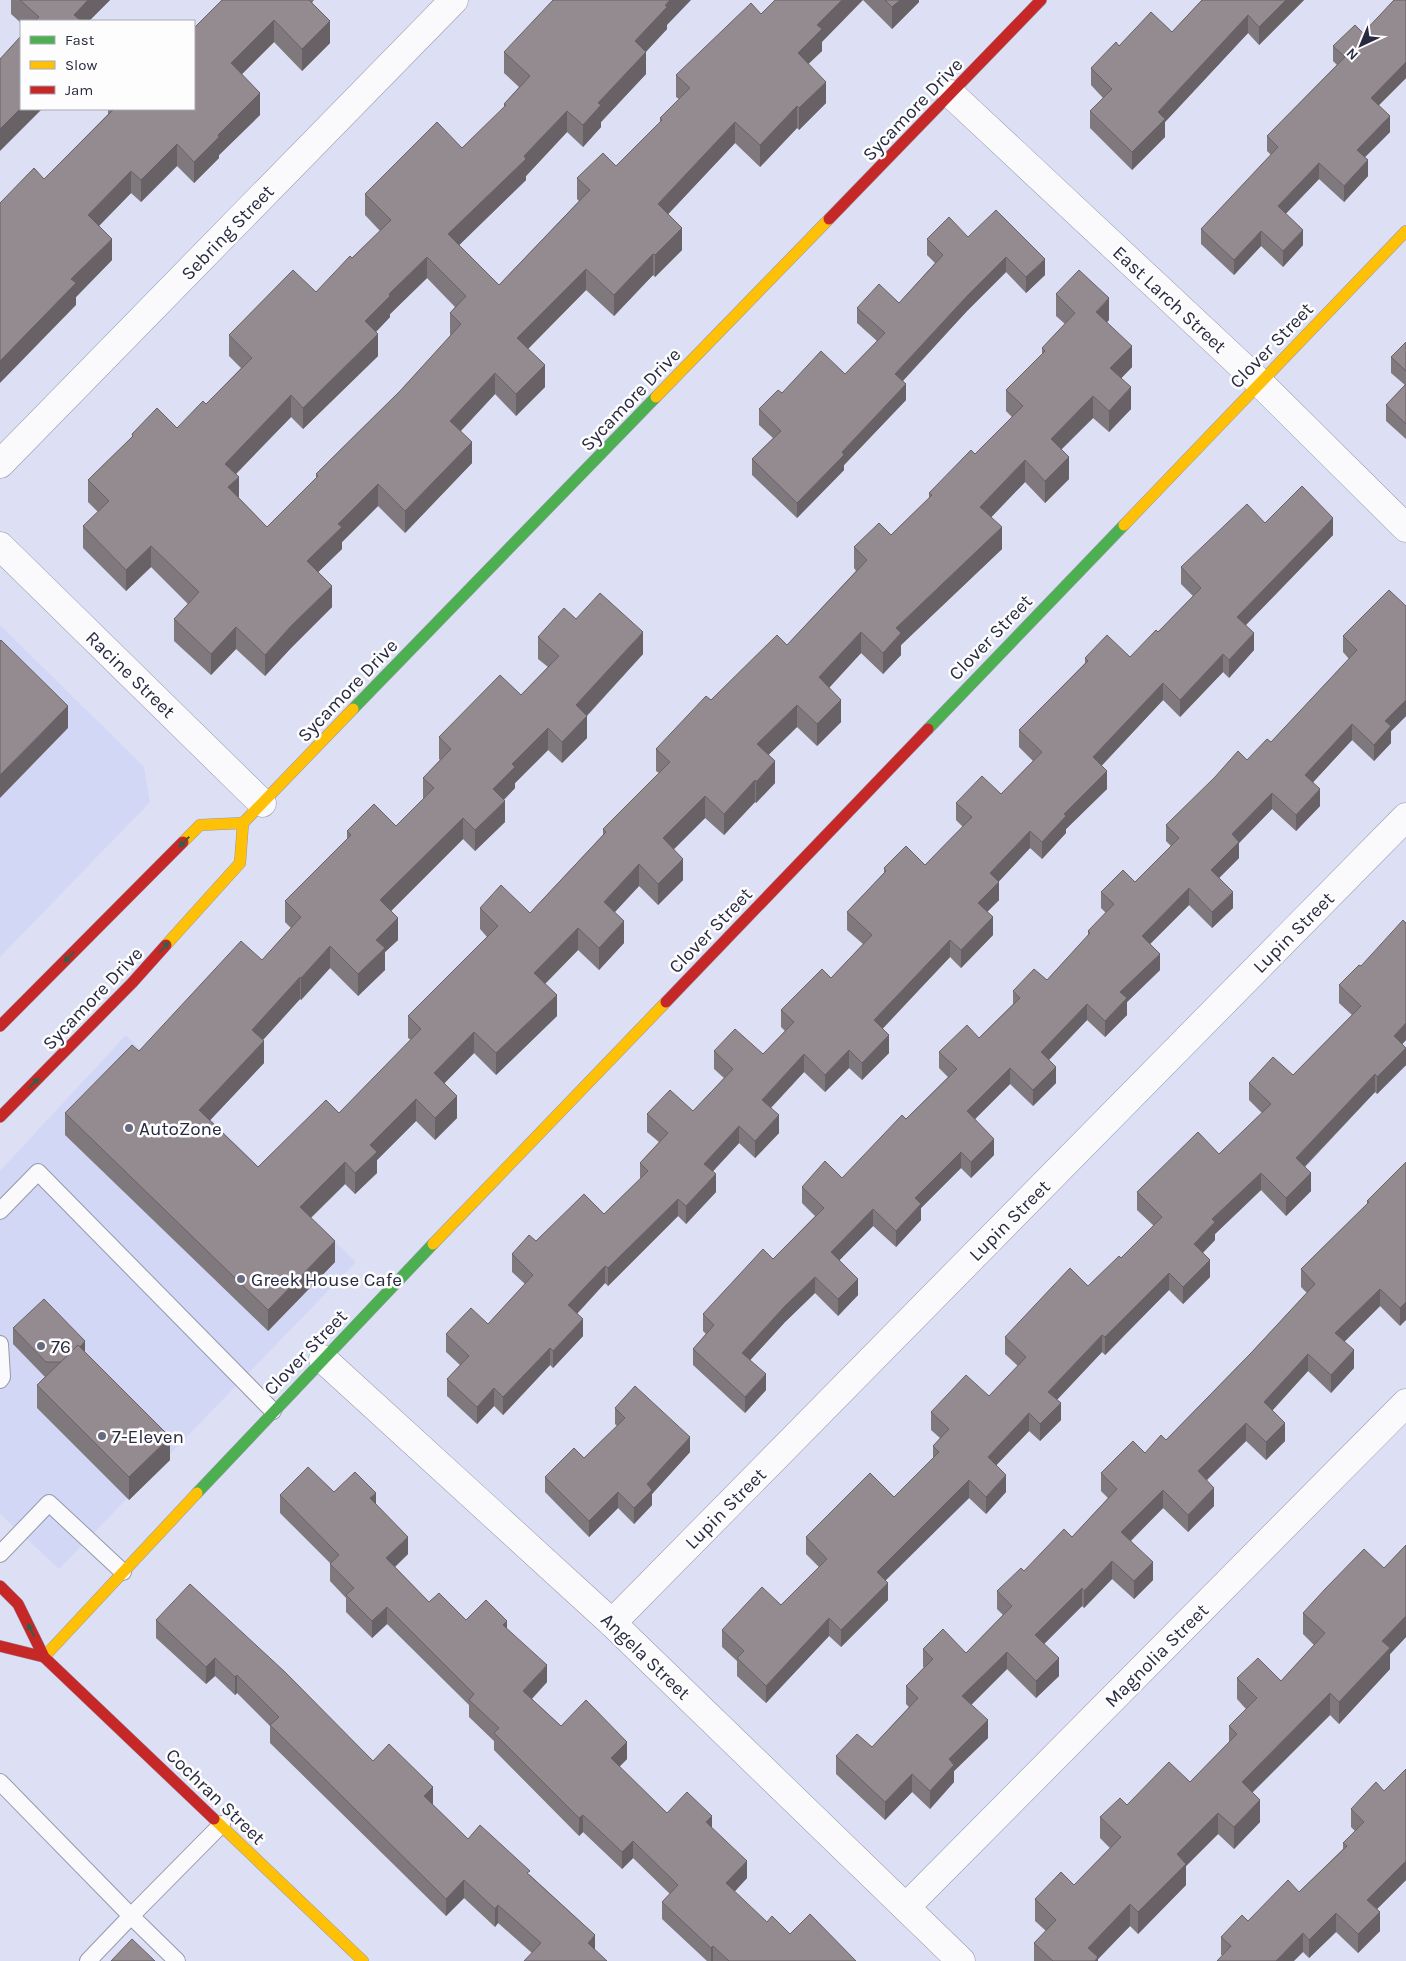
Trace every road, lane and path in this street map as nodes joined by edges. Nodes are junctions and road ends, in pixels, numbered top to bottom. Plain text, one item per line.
1 (454, 0) edge
2 (1041, 0) edge
3 (951, 94) junction
4 (1406, 231) edge
5 (1259, 382) junction
6 (0, 464) edge
7 (1406, 528) edge
8 (0, 546) edge
9 (262, 803) junction
10 (1406, 817) edge
11 (243, 823) junction
12 (0, 1026) edge
13 (0, 1117) edge
14 (0, 1211) edge
15 (0, 1344) edge
16 (323, 1359) junction
17 (0, 1380) edge
18 (1406, 1403) edge
19 (273, 1411) junction
20 (0, 1554) edge
21 (122, 1572) junction
22 (0, 1586) edge
23 (612, 1623) junction
24 (0, 1646) edge
25 (44, 1657) junction
26 (0, 1782) edge
27 (222, 1824) junction
28 (906, 1907) junction
29 (132, 1916) junction
30 (88, 1961) edge
31 (176, 1961) edge
32 (363, 1961) edge
33 (962, 1961) edge

1 - 6 street, Sebring Street
2 - 3 main road, Sycamore Drive
3 - 5 street, East Larch Street
3 - 9 main road, Sycamore Drive
4 - 5 main road, Clover Street
5 - 7 street, East Larch Street
5 - 16 main road, Clover Street
8 - 9 street, Racine Street
9 - 11 main road, Sycamore Drive
10 - 23 street, Lupin Street
11 -> 12 main road
13 -> 11 main road, Sycamore Drive
14 - 19 lane
15 - 17 lane
16 - 19 main road, Clover Street
16 - 23 street, Angela Street
18 - 28 street, Magnolia Street
19 - 21 main road, Clover Street
20 - 21 lane
21 - 25 main road, Clover Street
25 -> 22 main road, Cochran Street
23 - 28 street, Angela Street
24 - 25 main road, Cochran Street
25 - 27 main road, Cochran Street
26 - 29 lane
27 - 29 lane
27 - 32 main road, Cochran Street
28 - 33 street, Angela Street
29 - 30 lane
29 - 31 lane

